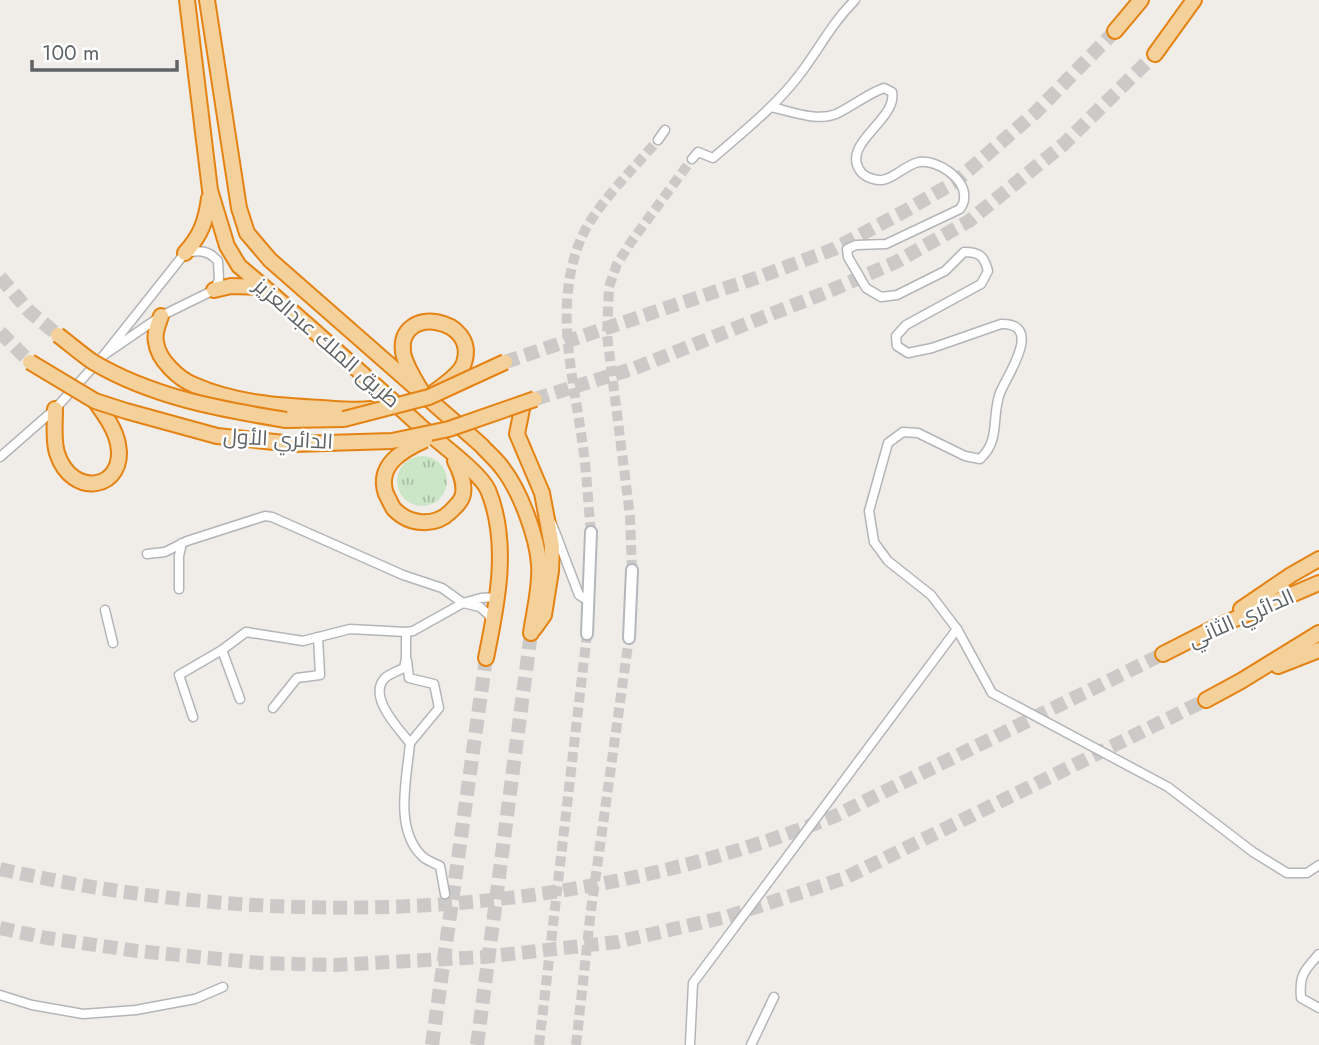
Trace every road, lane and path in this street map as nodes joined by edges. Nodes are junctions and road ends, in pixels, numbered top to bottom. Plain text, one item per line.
1 (187, 0) edge
2 (207, 0) edge
3 (855, 0) edge
4 (1142, 0) edge
5 (1194, 0) edge
6 (1115, 31) tunnel mouth
7 (1155, 54) tunnel mouth
8 (771, 107) junction
9 (665, 130) dead end
10 (658, 140) tunnel mouth
11 (695, 156) tunnel mouth
12 (210, 190) junction
13 (186, 253) junction
14 (297, 284) junction
15 (264, 287) junction
16 (214, 290) junction
17 (282, 301) junction
18 (161, 316) junction
19 (58, 335) tunnel mouth
20 (104, 355) junction
21 (30, 362) tunnel mouth
22 (505, 362) tunnel mouth
23 (427, 398) junction
24 (95, 401) junction
25 (55, 410) junction
26 (349, 414) junction
27 (449, 429) junction
28 (450, 451) junction
29 (0, 457) edge
30 (548, 517) junction
31 (591, 532) tunnel mouth
32 (182, 543) junction
33 (147, 554) dead end
34 (1319, 559) edge
35 (632, 570) tunnel mouth
36 (1319, 583) edge
37 (179, 589) dead end
38 (497, 597) junction
39 (589, 601) junction
40 (463, 603) junction
41 (105, 610) dead end
42 (493, 624) junction
43 (1214, 628) junction
44 (957, 629) junction
45 (406, 632) junction
46 (1319, 633) edge
47 (587, 634) tunnel mouth
48 (318, 637) junction
49 (629, 638) tunnel mouth
50 (113, 643) dead end
51 (222, 650) junction
52 (1319, 650) edge
53 (1163, 654) tunnel mouth
54 (406, 658) junction
55 (486, 658) tunnel mouth
56 (1241, 681) junction
57 (240, 699) dead end
58 (1206, 699) tunnel mouth
59 (273, 708) dead end
60 (193, 717) dead end
61 (410, 743) junction
62 (1319, 866) edge
63 (445, 894) tunnel mouth
64 (1319, 954) edge
65 (223, 987) dead end
66 (0, 995) edge
67 (774, 997) dead end
68 (1319, 1008) edge
69 (691, 1045) edge
70 (751, 1045) edge

1 - 12 highway, طريق الملك عبدالعزيز
2 - 14 highway, طريق الملك عبدالعزيز
3 - 8 street
4 - 6 highway
5 - 7 highway
8 - 11 street
8 - 44 street
9 - 10 street
12 - 13 highway
12 - 15 highway, طريق الملك عبدالعزيز
13 - 16 street
13 - 20 street
14 - 17 highway
14 - 23 highway, طريق الملك عبدالعزيز
15 - 16 highway
15 - 17 highway, طريق الملك عبدالعزيز
16 - 18 street
17 - 28 highway, طريق الملك عبدالعزيز
18 - 20 street
18 - 26 highway
19 - 26 highway, الدائري الأول, bridge
20 - 25 street
21 - 24 highway, الدائري الأول, bridge
22 - 23 highway, الدائري الأول, bridge
23 - 23 highway, bridge
23 - 26 highway, الدائري الأول, bridge
23 - 30 highway, طريق الملك عبدالعزيز
24 - 25 highway
24 - 27 highway, الدائري الأول, bridge
25 - 29 street
27 - 28 highway, bridge
27 - 30 highway, الدائري الأول, bridge
28 - 38 highway, طريق الملك عبدالعزيز
30 - 39 street
31 - 39 main road
32 - 33 street
32 - 37 street
32 - 40 street
34 - 43 highway
35 - 49 main road
36 - 43 highway, الدائري الثاني
38 - 40 street
38 - 42 highway, طريق الملك عبدالعزيز
39 - 47 main road
40 - 42 street
40 - 45 street
41 - 50 street
42 - 55 highway, طريق الملك عبدالعزيز
43 - 53 highway, الدائري الثاني
44 - 62 street
44 - 69 street
45 - 48 street
45 - 54 street
46 - 56 highway
48 - 51 street
48 - 59 street
51 - 57 street
51 - 60 street
52 - 56 highway
54 - 61 street
54 - 61 street
56 - 58 highway
61 - 63 street
64 - 68 street
65 - 66 street
67 - 70 street

